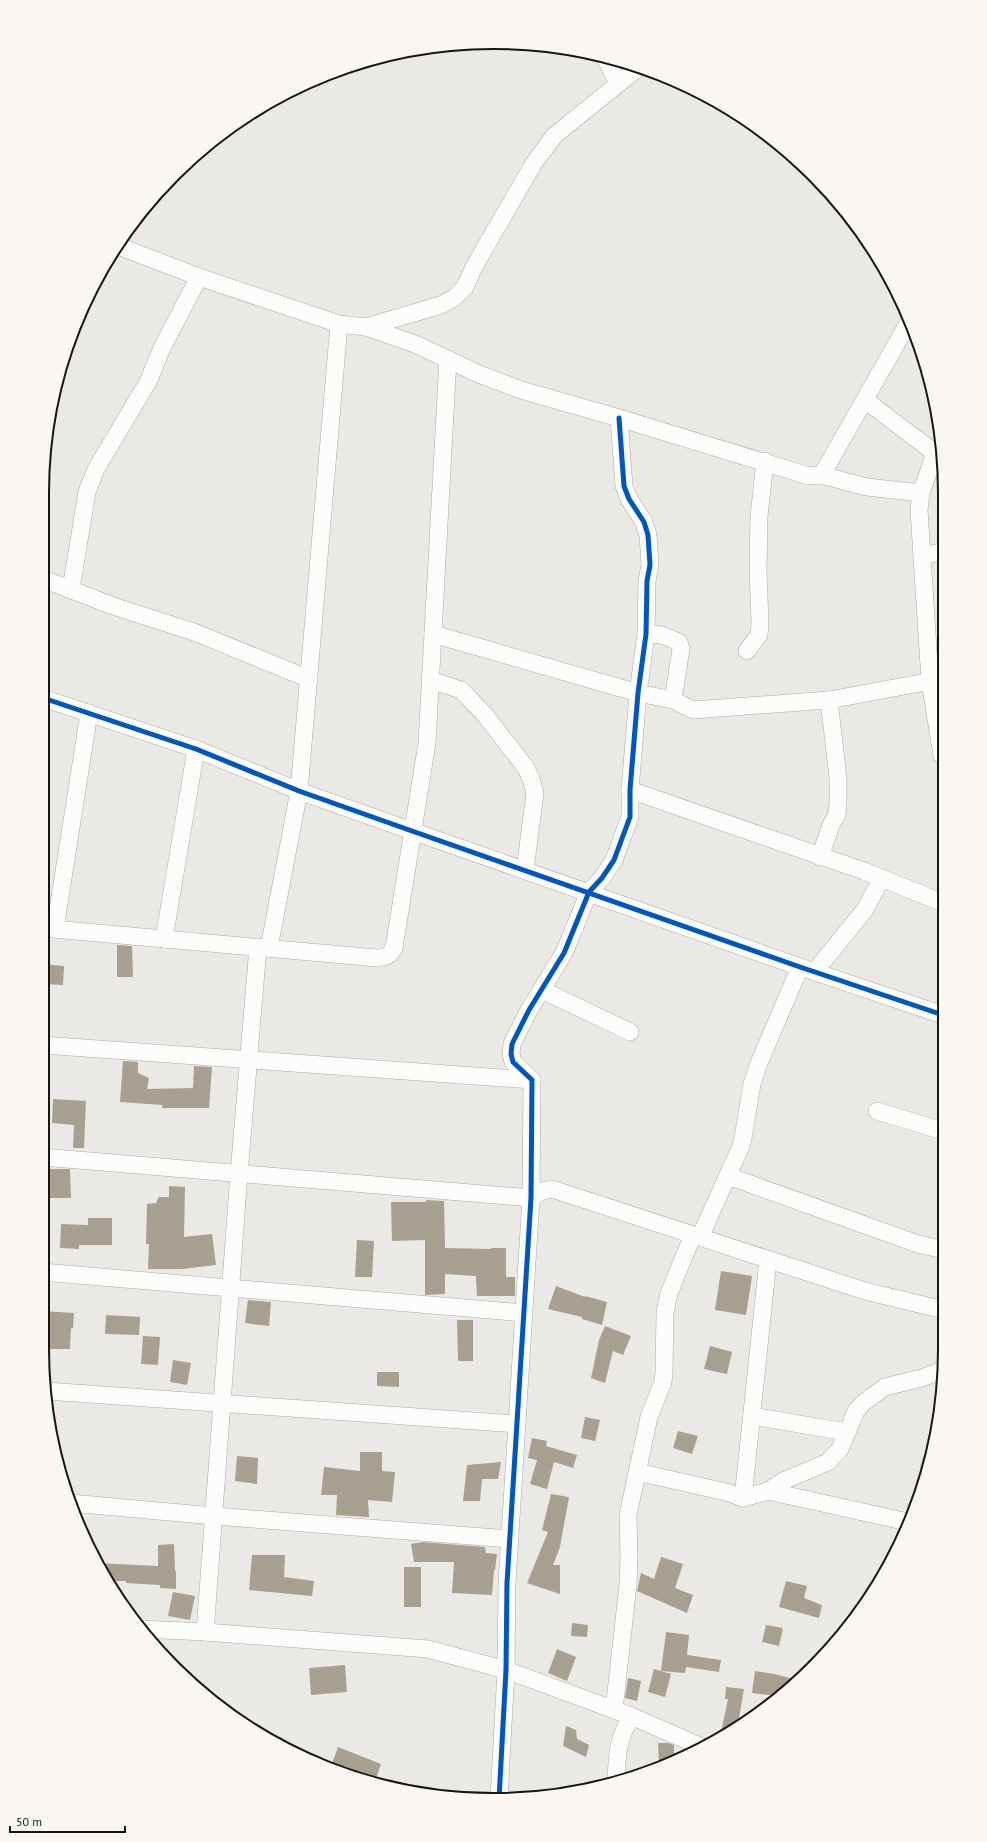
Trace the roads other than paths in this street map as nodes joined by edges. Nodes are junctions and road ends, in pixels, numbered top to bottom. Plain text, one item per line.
1 (608, 64) edge
2 (633, 72) edge
3 (618, 83) junction
4 (123, 248) edge
5 (199, 277) junction
6 (339, 324) junction
7 (366, 327) junction
8 (906, 328) edge
9 (448, 359) junction
10 (865, 400) junction
11 (619, 418) junction
12 (936, 452) edge
13 (936, 458) edge
14 (765, 461) junction
15 (821, 475) junction
16 (921, 493) junction
17 (938, 553) edge
18 (922, 556) junction
19 (49, 581) edge
20 (71, 590) junction
21 (432, 634) junction
22 (646, 634) junction
23 (747, 651) dead end
24 (309, 679) junction
25 (430, 680) junction
26 (936, 680) edge
27 (638, 693) junction
28 (49, 700) edge
29 (673, 700) junction
30 (830, 700) junction
31 (938, 705) edge
32 (89, 713) junction
33 (196, 749) junction
34 (630, 790) junction
35 (299, 791) junction
36 (412, 831) junction
37 (820, 858) junction
38 (525, 870) junction
39 (882, 878) junction
40 (589, 892) junction
41 (938, 901) edge
42 (49, 924) edge
43 (49, 929) edge
44 (164, 939) junction
45 (264, 948) junction
46 (807, 969) junction
47 (542, 990) junction
48 (938, 1013) edge
49 (630, 1032) dead end
50 (49, 1046) edge
51 (249, 1061) junction
52 (532, 1080) junction
53 (877, 1111) dead end
54 (938, 1129) edge
55 (49, 1158) edge
56 (239, 1174) junction
57 (728, 1176) junction
58 (531, 1198) junction
59 (696, 1236) junction
60 (938, 1249) edge
61 (768, 1260) junction
62 (49, 1273) edge
63 (231, 1287) junction
64 (938, 1309) edge
65 (524, 1313) junction
66 (937, 1372) edge
67 (51, 1391) edge
68 (222, 1404) junction
69 (752, 1416) junction
70 (517, 1424) junction
71 (846, 1432) junction
72 (637, 1472) junction
73 (768, 1491) junction
74 (743, 1498) junction
75 (78, 1504) edge
76 (214, 1516) junction
77 (903, 1521) edge
78 (510, 1539) junction
79 (149, 1629) edge
80 (205, 1632) junction
81 (506, 1670) junction
82 (614, 1710) junction
83 (631, 1716) junction
84 (695, 1744) edge
85 (616, 1776) edge
86 (499, 1793) edge

1 - 3 street
2 - 3 street
3 - 7 street
4 - 5 street
5 - 6 street
5 - 20 street
6 - 7 street
6 - 24 street
7 - 9 street
8 - 10 street
9 - 11 street
9 - 21 street
10 - 12 street
10 - 15 street
11 - 14 street
11 - 22 street
13 - 16 street
14 - 15 street
14 - 23 street
15 - 16 street
16 - 18 street
17 - 18 street
18 - 26 street
19 - 20 street
20 - 24 street
21 - 25 street
21 - 27 street
22 - 27 street
22 - 29 street
24 - 35 street
25 - 36 street
25 - 38 street
26 - 30 street
26 - 31 street
27 - 29 street
27 - 34 street
28 - 32 street
29 - 30 street
30 - 37 street
32 - 33 street
32 - 42 street
33 - 35 street
33 - 44 street
34 - 37 street
34 - 40 street
35 - 36 street
35 - 45 street
36 - 38 street
36 - 45 street
37 - 39 street
38 - 40 street
39 - 41 street
39 - 46 street
40 - 46 street
40 - 47 street
43 - 44 street
44 - 45 street
45 - 51 street
46 - 48 street
46 - 57 street
47 - 49 street
47 - 52 street
50 - 51 street
51 - 52 street
51 - 56 street
52 - 58 street
53 - 54 street
55 - 56 street
56 - 58 street
56 - 63 street
57 - 59 street
57 - 60 street
58 - 59 street
58 - 65 street
59 - 61 street
59 - 72 street
61 - 64 street
61 - 69 street
62 - 63 street
63 - 65 street
63 - 68 street
65 - 70 street
66 - 71 street
67 - 68 street
68 - 70 street
68 - 76 street
69 - 71 street
69 - 74 street
70 - 78 street
71 - 73 street
72 - 74 street
72 - 82 street
73 - 74 street
73 - 77 street
75 - 76 street
76 - 78 street
76 - 80 street
78 - 81 street
79 - 80 street
80 - 81 street
81 - 82 street
81 - 86 street
82 - 83 street
83 - 84 street
83 - 85 street

